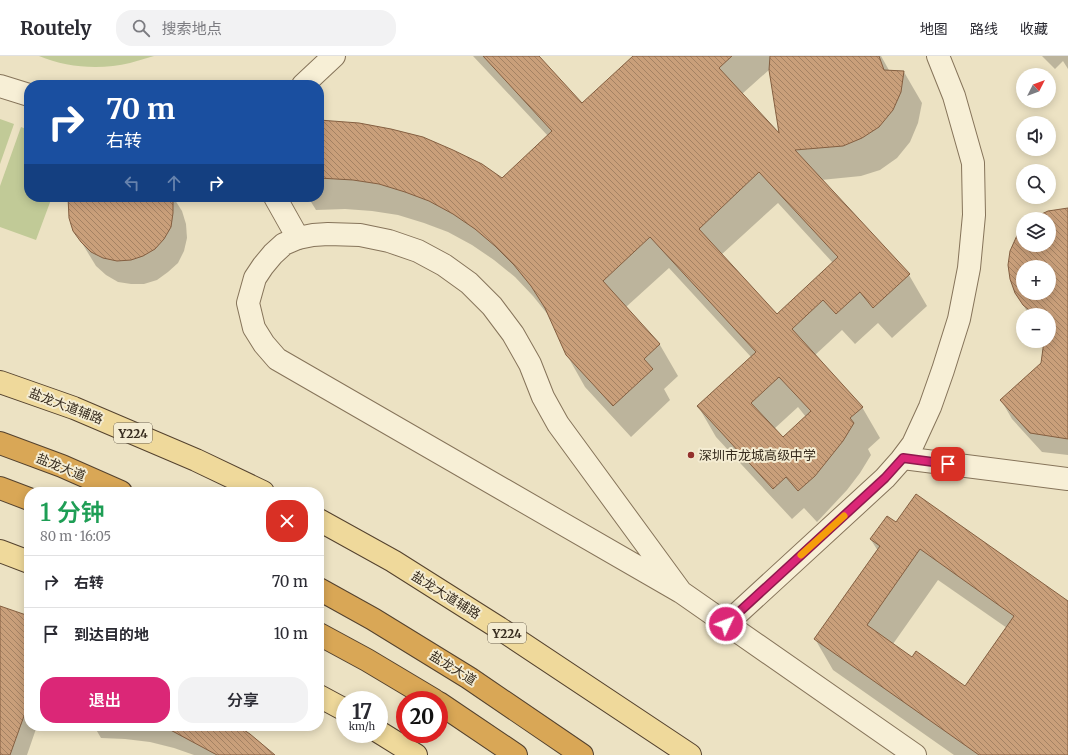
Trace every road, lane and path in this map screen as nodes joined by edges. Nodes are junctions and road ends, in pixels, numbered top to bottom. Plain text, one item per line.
1 (334, 56) edge
2 (938, 56) edge
3 (308, 80) edge
4 (0, 86) edge
5 (24, 93) edge
6 (278, 202) edge
7 (298, 238) junction
8 (0, 382) edge
9 (0, 443) edge
10 (903, 458) junction
11 (1068, 479) edge
12 (110, 487) edge
13 (253, 487) edge
14 (0, 488) edge
15 (24, 497) edge
16 (324, 523) edge
17 (0, 551) edge
18 (24, 560) edge
19 (324, 592) edge
20 (681, 592) junction
21 (726, 624) junction
22 (324, 637) edge
23 (419, 691) edge
24 (324, 699) edge
25 (336, 705) edge
26 (448, 709) edge
27 (388, 738) edge
28 (416, 755) edge
29 (516, 755) edge
30 (582, 755) edge
31 (690, 755) edge
32 (915, 755) edge

1 - 3 lane
2 - 10 lane
4 - 5 lane
6 - 7 lane
7 - 20 lane
7 - 20 lane
8 - 13 main road, 盐龙大道辅路 / Y224
9 - 12 highway, 盐龙大道
10 - 11 lane
10 - 21 lane
14 - 15 highway
16 - 31 main road, 盐龙大道辅路 / Y224
17 - 18 main road
19 - 30 highway, 盐龙大道
20 - 21 lane
21 - 32 lane
22 - 23 highway
24 - 25 main road
26 - 29 highway
27 - 28 main road

